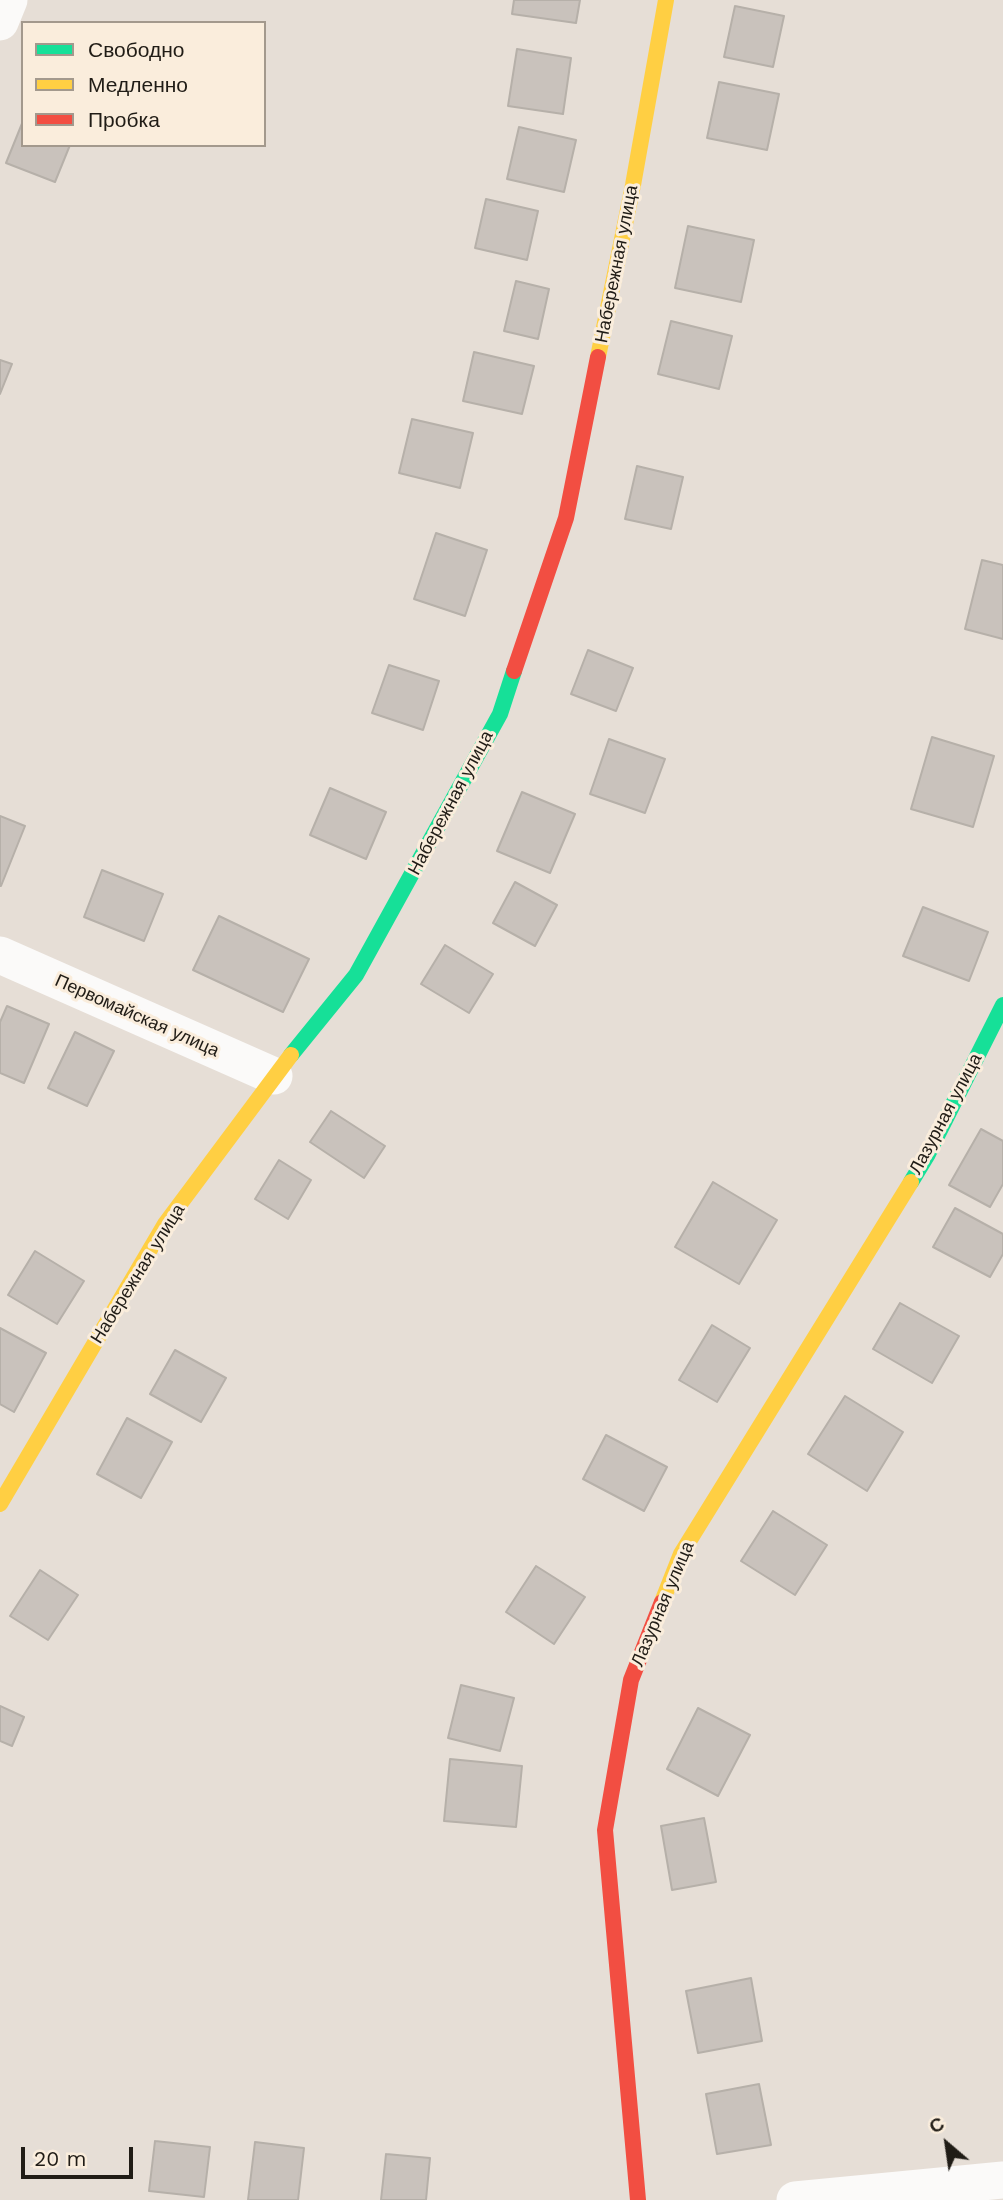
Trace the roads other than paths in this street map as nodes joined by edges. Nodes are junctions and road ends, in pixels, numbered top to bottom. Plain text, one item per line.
1 (9, 0) edge
2 (666, 0) edge
3 (0, 22) edge
4 (0, 955) edge
5 (1003, 1005) edge
6 (274, 1076) junction
7 (0, 1504) edge
8 (1003, 2180) edge
9 (638, 2200) edge
10 (795, 2200) edge

1 - 3 street
2 - 6 street, Набережная улица
4 - 6 street, Первомайская улица
5 - 9 street, Лазурная улица
6 - 7 street, Набережная улица
8 - 10 street

